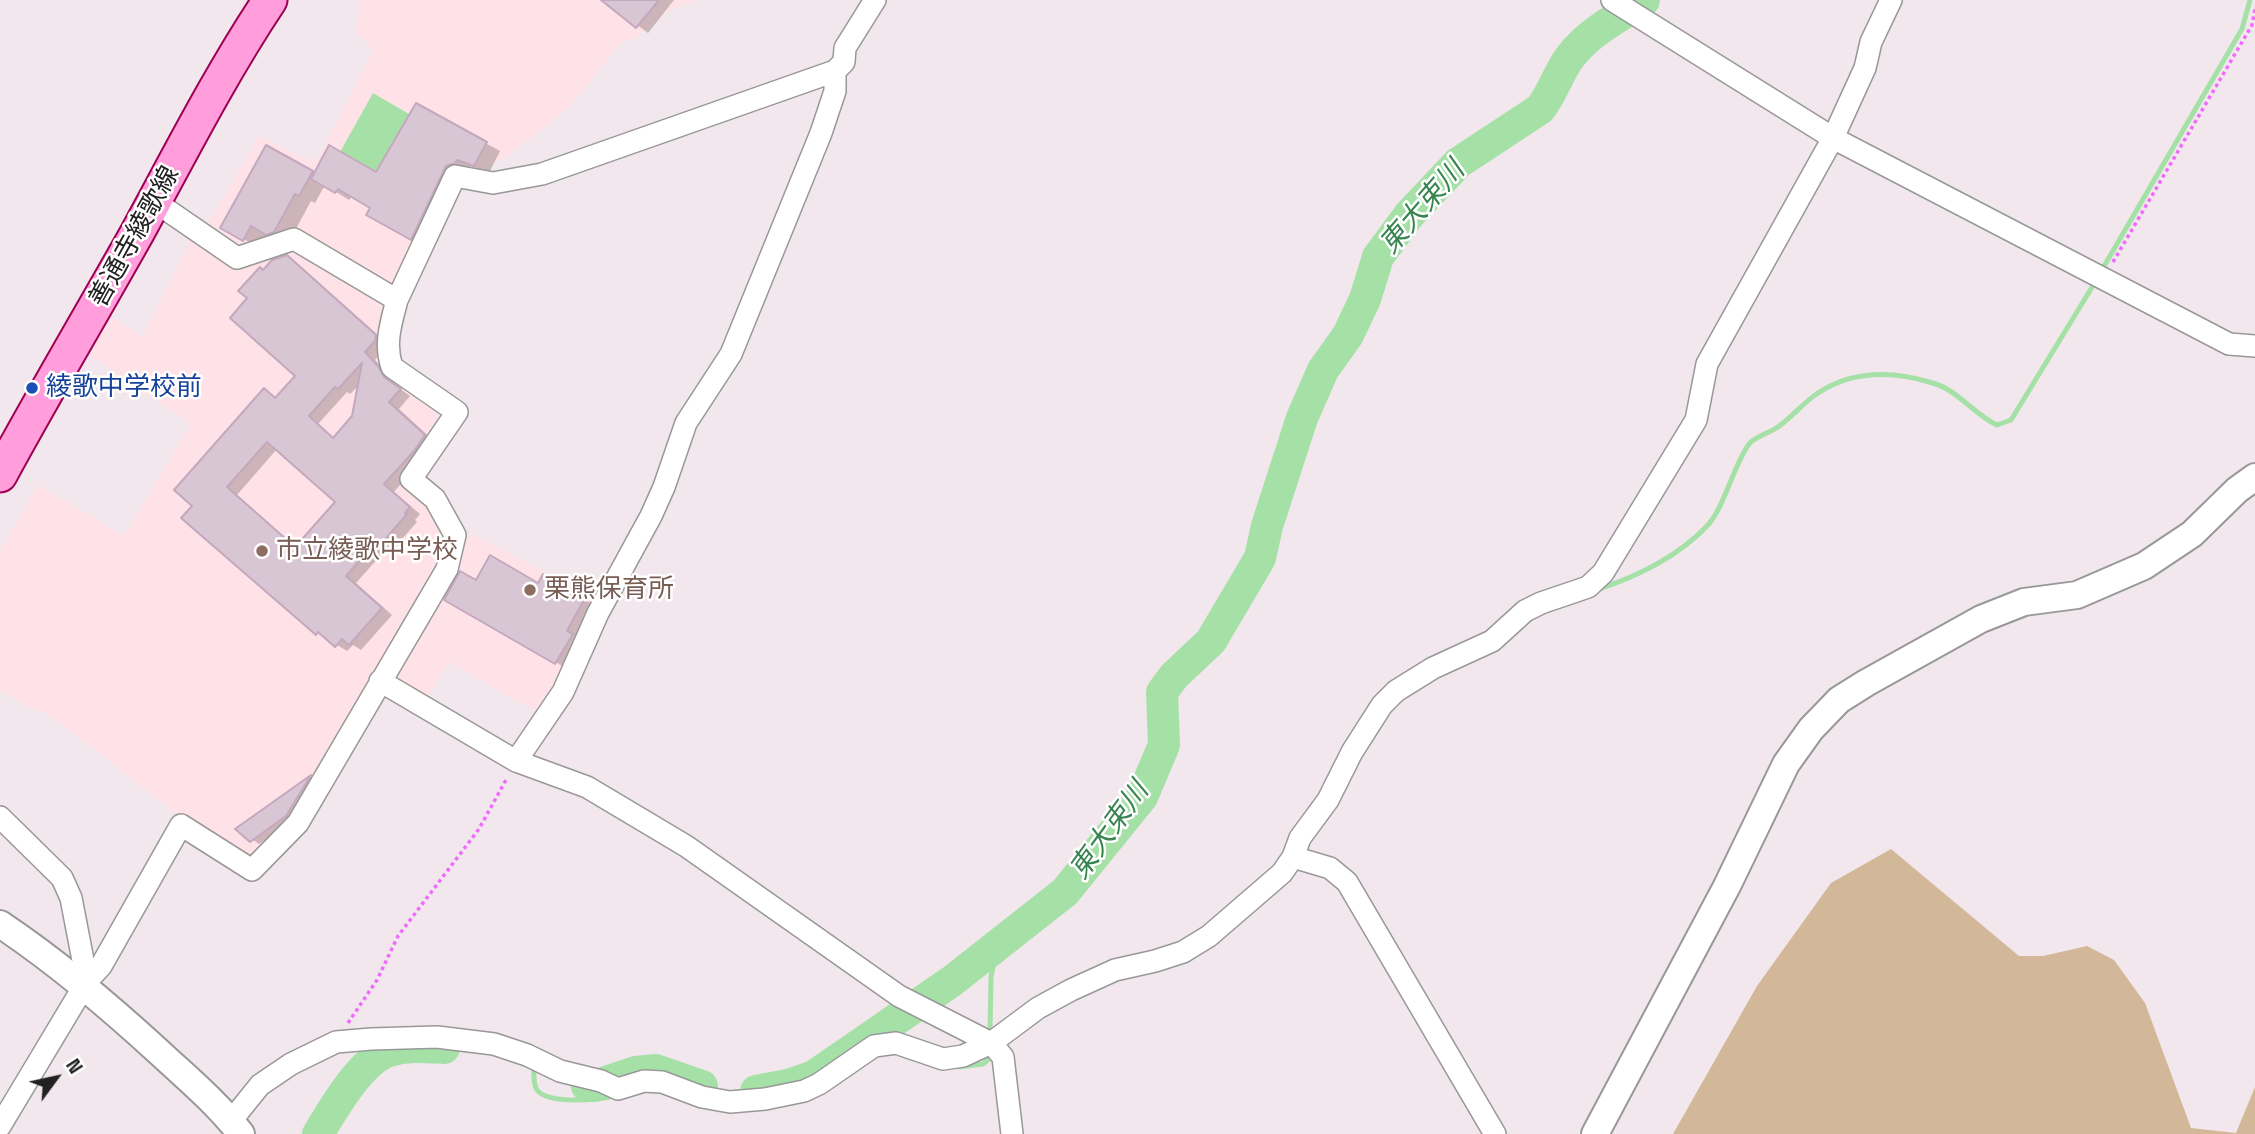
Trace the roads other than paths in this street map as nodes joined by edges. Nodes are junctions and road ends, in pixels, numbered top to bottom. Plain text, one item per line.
1 (270, 0) edge
2 (875, 0) edge
3 (1613, 0) edge
4 (1891, 0) edge
5 (835, 71) junction
6 (1833, 138) junction
7 (155, 201) junction
8 (397, 300) junction
9 (2255, 346) edge
10 (0, 475) edge
11 (2255, 477) edge
12 (380, 681) junction
13 (516, 761) junction
14 (0, 817) edge
15 (1296, 858) junction
16 (0, 924) edge
17 (86, 983) junction
18 (991, 1043) junction
19 (0, 1126) edge
20 (236, 1127) edge
21 (1012, 1134) edge
22 (1495, 1134) edge
23 (1595, 1134) edge

1 - 7 main road, 善通寺綾歌線
2 - 5 street
3 - 6 street
4 - 6 street
5 - 8 street
5 - 13 street
6 - 9 street
6 - 15 street
7 - 8 street
7 - 10 main road, 善通寺綾歌線
8 - 12 street
11 - 23 street
12 - 13 street
12 - 17 street
13 - 18 street
14 - 17 street
15 - 18 street
15 - 22 street
16 - 17 street
17 - 19 street
17 - 20 street
18 - 20 street
18 - 21 street

